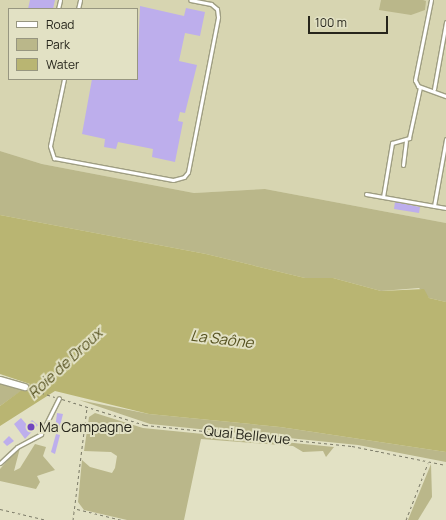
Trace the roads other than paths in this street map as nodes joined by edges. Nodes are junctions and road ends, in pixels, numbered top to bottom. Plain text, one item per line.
1 (190, 0) edge
2 (431, 0) edge
3 (446, 22) edge
4 (64, 80) edge
5 (420, 87) junction
6 (434, 89) junction
7 (446, 96) edge
8 (446, 139) edge
9 (406, 140) junction
10 (402, 165) dead end
11 (366, 194) dead end
12 (383, 197) junction
13 (434, 206) junction
14 (446, 208) edge
15 (0, 380) edge
16 (25, 387) road end
17 (59, 398) road end
18 (0, 463) edge

1 - 4 lane
2 - 5 lane
3 - 6 lane
5 - 6 lane
5 - 9 lane
6 - 7 lane
8 - 13 lane
9 - 10 lane
9 - 12 lane
11 - 12 lane
12 - 13 lane
13 - 14 lane
15 - 16 street
17 - 18 lane

